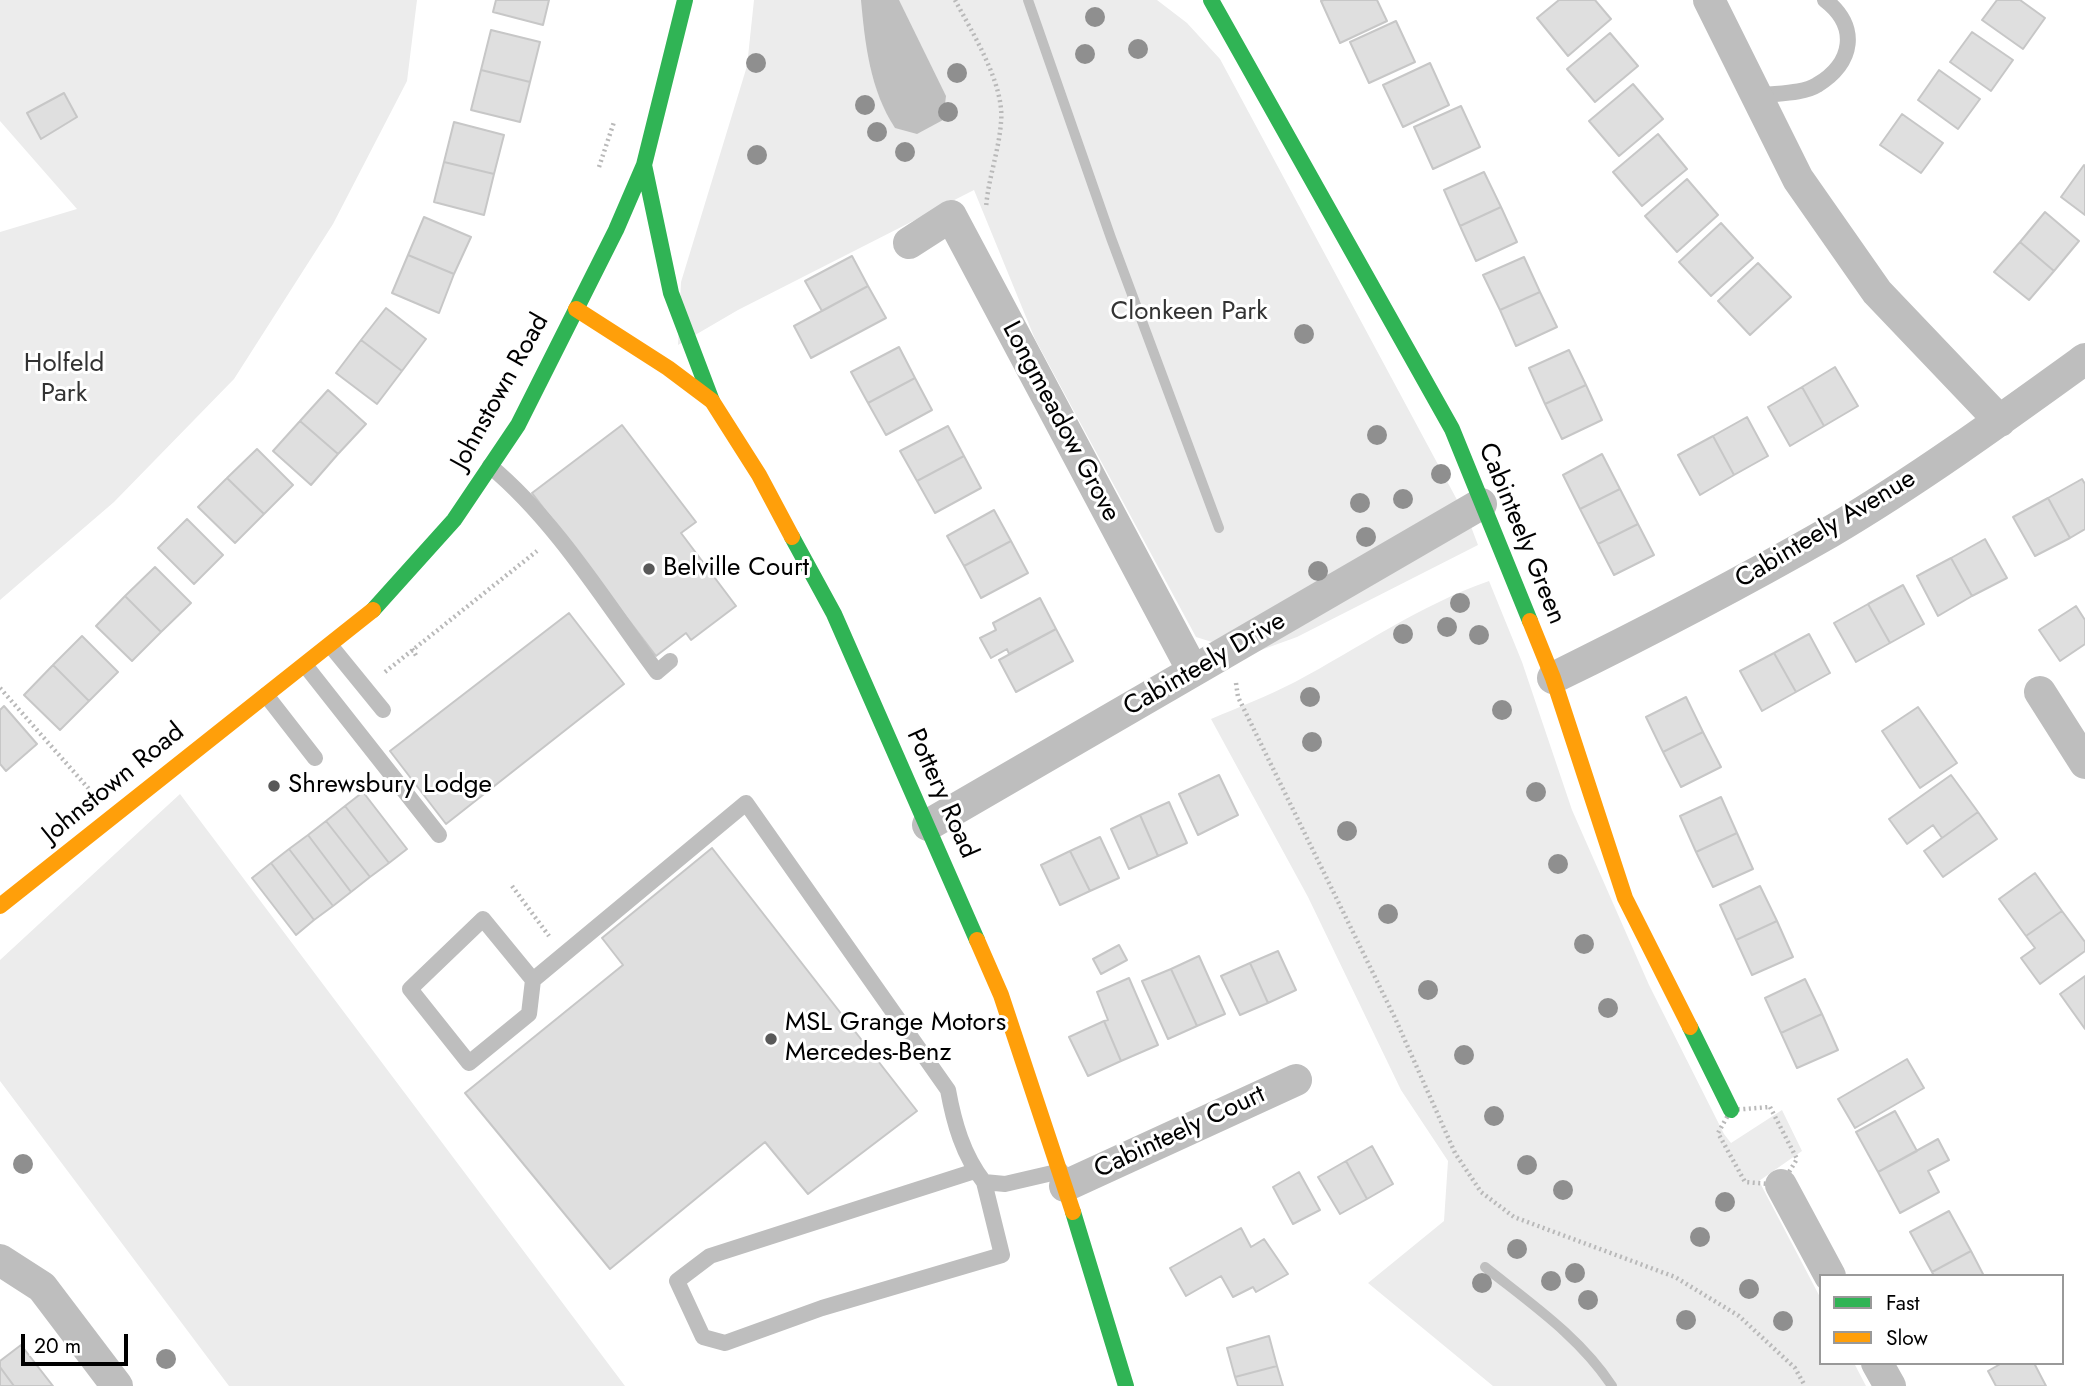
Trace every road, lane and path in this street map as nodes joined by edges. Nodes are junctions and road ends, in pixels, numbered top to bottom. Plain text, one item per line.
1 (685, 0) edge
2 (955, 0) edge
3 (1211, 0) edge
4 (1709, 0) edge
5 (1825, 0) edge
6 (1757, 96) junction
7 (615, 117) dead end
8 (643, 165) junction
9 (597, 175) dead end
10 (985, 211) dead end
11 (909, 243) dead end
12 (576, 309) junction
13 (2085, 359) edge
14 (712, 401) junction
15 (2000, 421) junction
16 (490, 467) junction
17 (1481, 504) junction
18 (556, 536) junction
19 (330, 645) junction
20 (412, 649) junction
21 (1222, 655) junction
22 (417, 657) dead end
23 (670, 661) dead end
24 (305, 665) junction
25 (1193, 671) junction
26 (1553, 678) junction
27 (0, 688) edge
28 (365, 689) junction
29 (2040, 692) dead end
30 (266, 695) junction
31 (383, 710) dead end
32 (314, 758) dead end
33 (2085, 763) edge
34 (113, 816) junction
35 (928, 825) junction
36 (439, 835) dead end
37 (512, 886) dead end
38 (0, 906) edge
39 (564, 955) junction
40 (533, 980) junction
41 (1296, 1080) dead end
42 (1731, 1110) junction
43 (980, 1177) junction
44 (1063, 1178) junction
45 (1781, 1185) junction
46 (5, 1272) edge
47 (1829, 1274) edge
48 (1878, 1365) edge
49 (117, 1386) edge
50 (1126, 1386) edge
51 (1805, 1386) edge
52 (1889, 1386) edge

1 - 8 street, Johnstown Road
2 - 10 path
3 - 17 street, Cabinteely Green
4 - 6 street
5 - 6 lane
6 - 15 street
7 - 9 path
8 - 12 street, Johnstown Road
8 - 14 street
11 - 25 street, Longmeadow Grove
12 - 14 street, Pottery Road
12 - 16 street, Johnstown Road
13 - 15 street, Cabinteely Avenue
14 - 35 street, Pottery Road
15 - 26 street, Cabinteely Avenue
16 - 18 lane
16 - 19 street, Johnstown Road
17 - 21 street, Cabinteely Drive
17 - 26 street, Cabinteely Green
18 - 20 path
18 - 23 lane
19 - 24 street, Johnstown Road
19 - 28 lane
20 - 22 path
20 - 28 path
21 - 25 street, Cabinteely Drive
21 - 51 path
24 - 30 street, Johnstown Road
24 - 36 lane
25 - 35 street, Cabinteely Drive
26 - 42 street, Cabinteely Green
27 - 34 path
28 - 31 lane
29 - 33 street
30 - 32 lane
30 - 34 street, Johnstown Road
34 - 38 street, Johnstown Road
35 - 44 street, Pottery Road
37 - 39 path
39 - 40 lane
39 - 43 lane
40 - 40 lane
41 - 44 street, Cabinteely Court
42 - 45 path
42 - 45 path
43 - 43 lane
43 - 44 lane
44 - 50 street, Pottery Road
45 - 47 street
46 - 49 street
48 - 52 street

